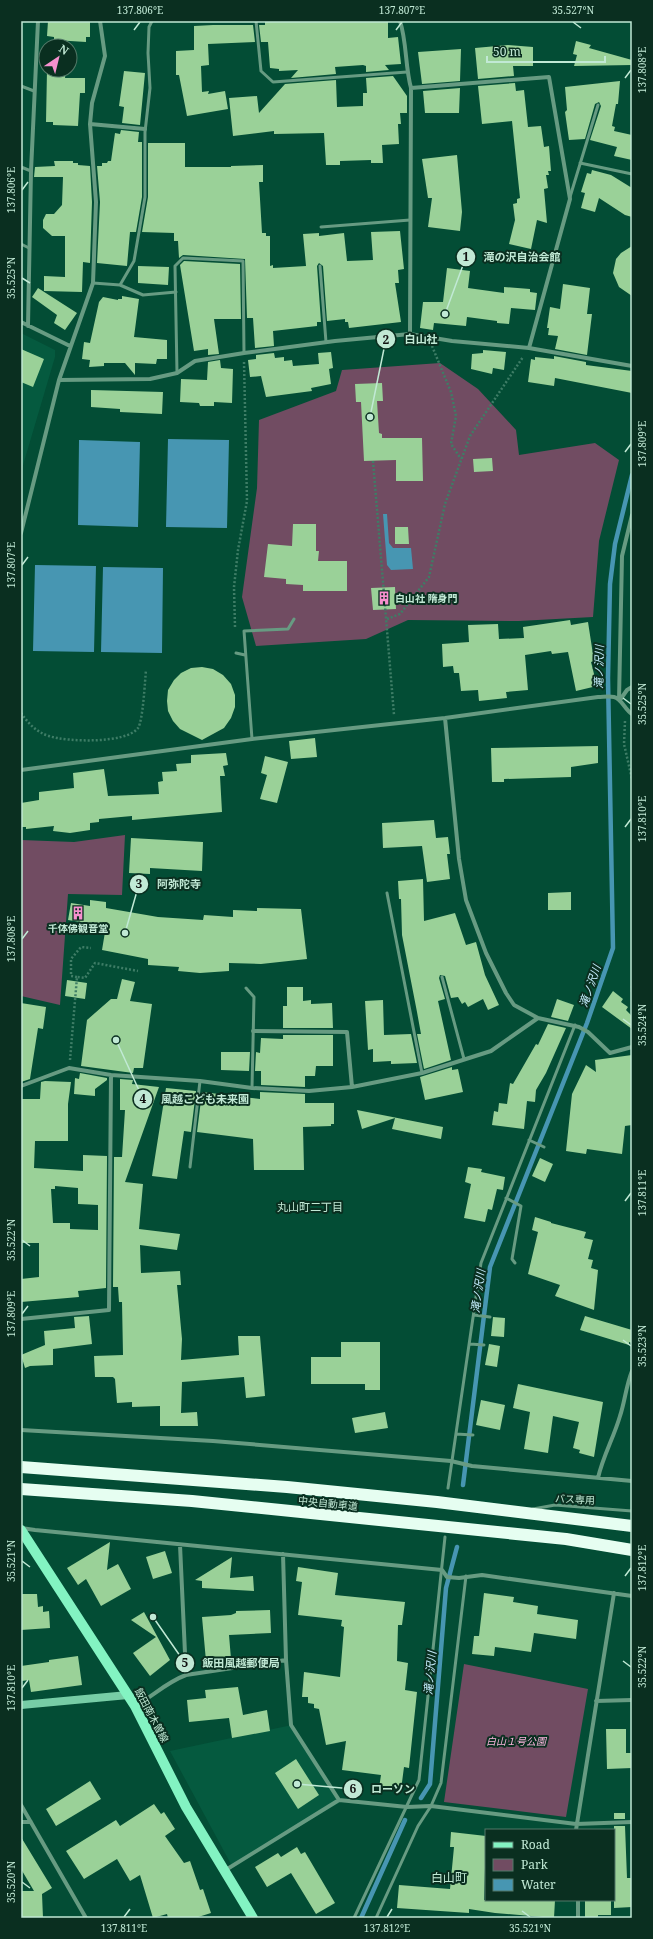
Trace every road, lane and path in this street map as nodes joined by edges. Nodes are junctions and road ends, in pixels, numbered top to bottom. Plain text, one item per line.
1 (38, 21) edge
2 (100, 21) edge
3 (152, 21) edge
4 (256, 21) edge
5 (400, 21) edge
6 (407, 72) junction
7 (21, 86) edge
8 (411, 88) junction
9 (34, 92) junction
10 (598, 105) dead end
11 (90, 124) junction
12 (145, 129) junction
13 (580, 163) junction
14 (21, 167) edge
15 (31, 171) junction
16 (632, 174) edge
17 (570, 199) junction
18 (410, 220) junction
19 (320, 227) dead end
20 (21, 244) edge
21 (30, 248) junction
22 (320, 266) dead end
23 (93, 283) junction
24 (120, 285) junction
25 (176, 292) junction
26 (21, 322) edge
27 (28, 326) junction
28 (410, 334) junction
29 (428, 337) junction
30 (326, 342) junction
31 (70, 346) junction
32 (529, 348) junction
33 (244, 353) junction
34 (632, 366) edge
35 (177, 373) junction
36 (60, 380) junction
37 (461, 459) junction
38 (374, 461) dead end
39 (632, 515) edge
40 (21, 533) edge
41 (294, 619) dead end
42 (387, 619) junction
43 (236, 653) joint
44 (245, 655) junction
45 (146, 670) dead end
46 (632, 688) edge
47 (619, 700) junction
48 (21, 713) edge
49 (632, 714) edge
50 (445, 718) junction
51 (395, 723) junction
52 (252, 739) junction
53 (21, 770) edge
54 (632, 779) edge
55 (387, 893) dead end
56 (91, 948) dead end
57 (138, 970) dead end
58 (77, 977) junction
59 (442, 977) dead end
60 (632, 986) edge
61 (246, 988) dead end
62 (632, 993) edge
63 (538, 1018) junction
64 (577, 1026) junction
65 (253, 1031) junction
66 (632, 1047) edge
67 (464, 1059) junction
68 (69, 1068) junction
69 (422, 1073) junction
70 (111, 1075) junction
71 (200, 1081) junction
72 (21, 1086) edge
73 (252, 1088) junction
74 (352, 1088) junction
75 (531, 1141) junction
76 (544, 1147) dead end
77 (190, 1167) dead end
78 (508, 1199) junction
79 (515, 1263) dead end
80 (474, 1315) junction
81 (490, 1317) dead end
82 (21, 1319) edge
83 (472, 1344) junction
84 (484, 1346) dead end
85 (632, 1371) edge
86 (21, 1430) edge
87 (456, 1434) junction
88 (473, 1435) dead end
89 (451, 1461) junction
90 (24, 1467) edge
91 (598, 1478) junction
92 (632, 1481) edge
93 (448, 1488) dead end
94 (21, 1489) edge
95 (518, 1511) junction
96 (632, 1511) edge
97 (632, 1526) edge
98 (21, 1529) edge
99 (445, 1537) dead end
100 (180, 1545) junction
101 (632, 1550) edge
102 (283, 1554) junction
103 (442, 1570) junction
104 (466, 1576) junction
105 (614, 1593) junction
106 (632, 1596) edge
107 (286, 1660) junction
108 (186, 1675) junction
109 (128, 1695) junction
110 (632, 1700) edge
111 (596, 1701) junction
112 (21, 1705) edge
113 (135, 1706) junction
114 (339, 1800) junction
115 (21, 1805) edge
116 (431, 1806) junction
117 (407, 1807) junction
118 (21, 1822) edge
119 (31, 1822) junction
120 (632, 1822) edge
121 (576, 1824) junction
122 (576, 1829) edge
123 (224, 1870) junction
124 (578, 1901) edge
125 (86, 1918) edge
126 (252, 1918) edge
127 (354, 1918) edge
128 (376, 1918) edge
129 (578, 1918) edge

1 - 9 street
2 - 11 street
3 - 12 lane
4 - 6 lane
5 - 6 street
6 - 8 street
7 - 9 lane
8 - 17 street
8 - 18 street
9 - 15 street
10 - 13 lane
11 - 12 street
11 - 23 street
12 - 24 lane
13 - 16 lane
13 - 17 lane
14 - 15 lane
15 - 21 street
17 - 32 street
18 - 19 lane
18 - 28 street
20 - 21 lane
21 - 27 street
22 - 30 lane
23 - 24 lane
23 - 31 street
24 - 25 lane
25 - 33 lane
25 - 35 lane
26 - 27 street
27 - 31 street
28 - 29 street
28 - 30 street
29 - 32 street
29 - 37 path
30 - 33 street
31 - 36 street
32 - 34 street
32 - 37 path
33 - 35 street
33 - 43 path
35 - 36 street
36 - 40 street
37 - 42 path
38 - 42 path
39 - 47 street
41 - 44 lane
42 - 51 path
43 - 44 lane
44 - 52 lane
45 - 48 path
46 - 47 street
47 - 49 street
47 - 50 street
47 - 54 path
50 - 51 street
50 - 63 street
51 - 52 street
52 - 53 street
55 - 69 lane
56 - 58 path
57 - 58 path
58 - 68 path
59 - 67 lane
60 - 62 path
61 - 65 lane
63 - 64 street
63 - 67 street
64 - 66 street
64 - 75 lane
65 - 73 lane
65 - 74 street
67 - 69 street
68 - 70 street
68 - 72 street
69 - 74 street
70 - 71 street
70 - 82 street
71 - 73 street
71 - 77 lane
73 - 74 street
75 - 76 lane
75 - 78 lane
78 - 79 lane
78 - 80 lane
80 - 81 lane
80 - 83 lane
83 - 84 lane
83 - 87 lane
85 - 91 street
86 - 89 street
87 - 88 lane
87 - 89 lane
89 - 91 street
89 - 93 lane
90 - 95 highway, 中央自動車道
91 - 92 street
94 - 101 highway, 中央自動車道
95 - 96 lane, バス専用
95 - 97 highway, 中央自動車道
98 - 100 street
98 - 109 main road, 飯田南木曽線
99 - 103 lane
100 - 102 street
100 - 108 street
102 - 103 street
102 - 107 street
103 - 104 street
103 - 117 lane
104 - 105 street
104 - 116 lane
105 - 106 street
105 - 111 street
107 - 108 street
107 - 114 street
108 - 113 street
109 - 112 street
109 - 113 main road, 飯田南木曽線
110 - 111 street
111 - 121 street
113 - 123 main road, 飯田南木曽線
114 - 117 street
114 - 123 street
115 - 119 street
116 - 117 street
116 - 121 street
116 - 128 lane
117 - 127 lane
118 - 119 street
119 - 125 street
120 - 121 street
121 - 122 street
123 - 126 main road, 飯田南木曽線
124 - 129 street

